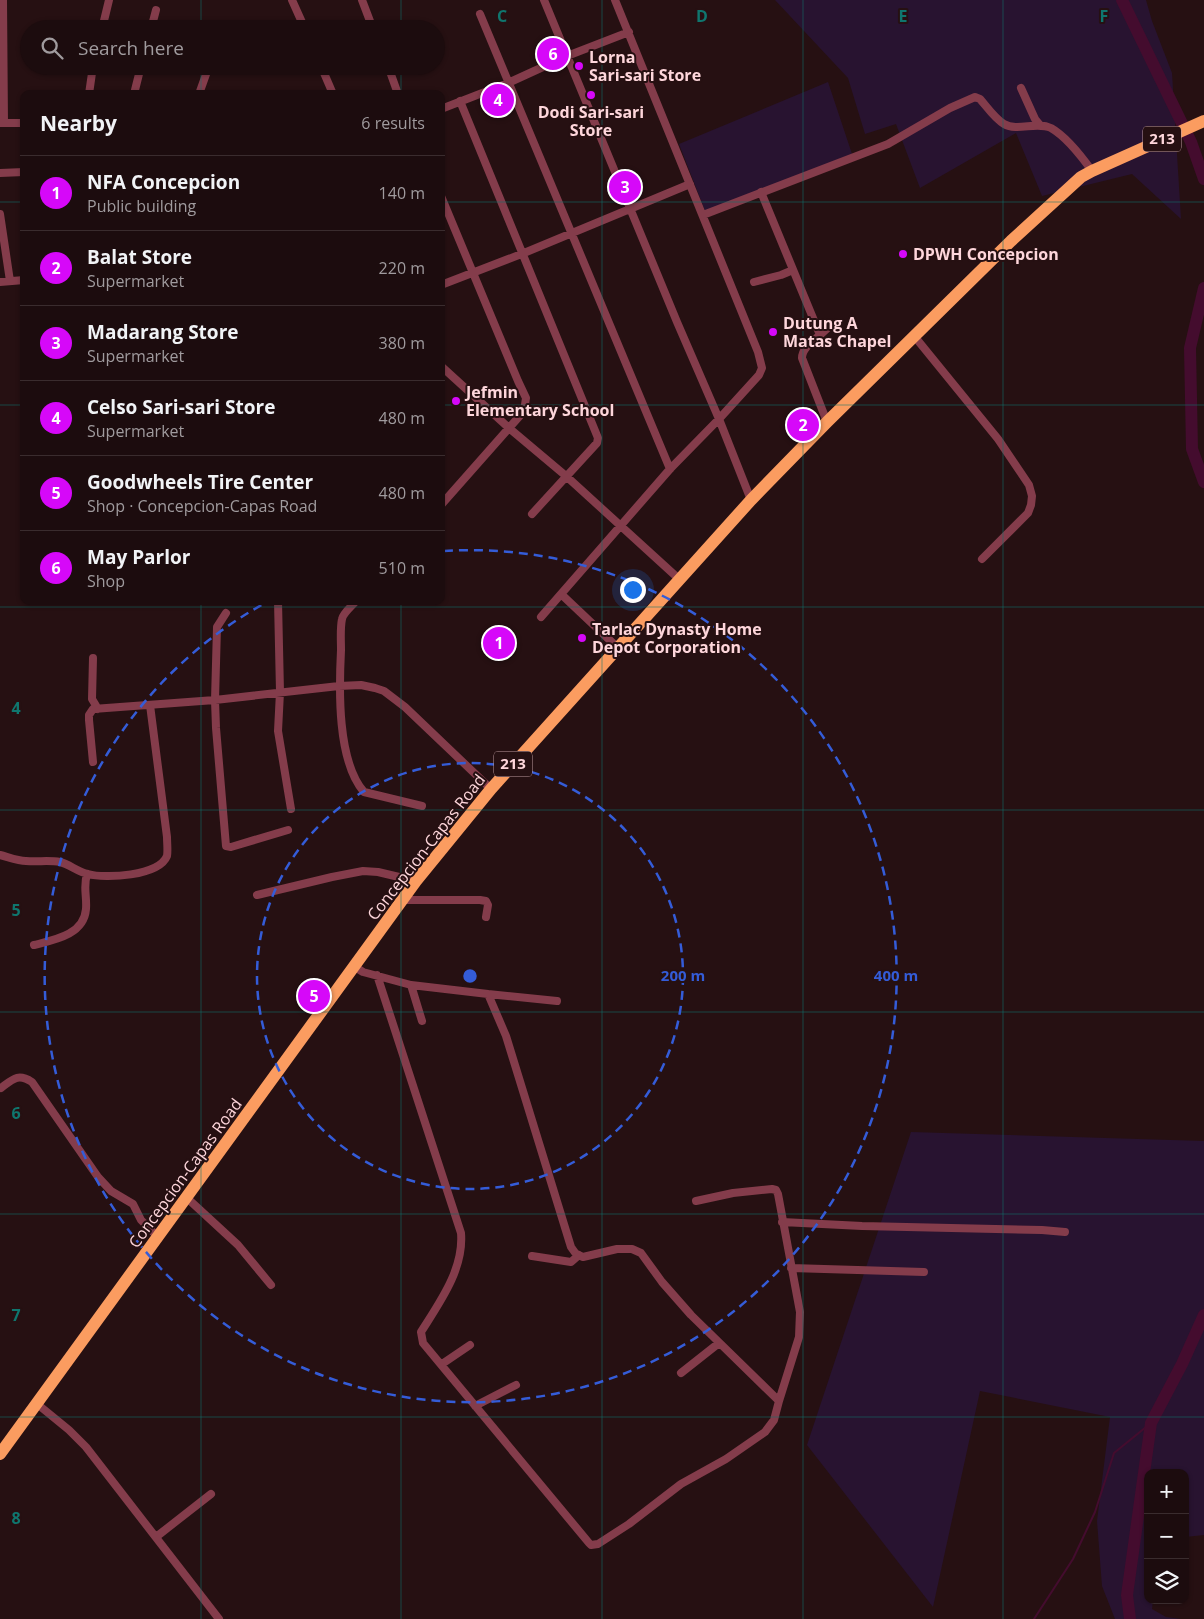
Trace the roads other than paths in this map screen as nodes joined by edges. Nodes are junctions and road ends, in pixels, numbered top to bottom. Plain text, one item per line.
1 (4, 0) edge
2 (109, 0) edge
3 (292, 0) edge
4 (362, 0) edge
5 (544, 0) edge
6 (616, 0) edge
7 (156, 10) dead end
8 (480, 14) dead end
9 (104, 20) edge
10 (153, 20) edge
11 (301, 20) edge
12 (370, 20) edge
13 (629, 32) junction
14 (567, 56) junction
15 (92, 75) edge
16 (139, 75) edge
17 (206, 75) edge
18 (325, 75) edge
19 (391, 75) edge
20 (508, 83) junction
21 (1022, 88) dead end
22 (90, 90) edge
23 (135, 90) edge
24 (200, 90) edge
25 (331, 90) edge
26 (397, 90) edge
27 (460, 101) junction
28 (445, 107) edge
29 (1204, 121) edge
30 (2, 123) edge
31 (20, 123) edge
32 (1040, 125) junction
33 (1092, 170) junction
34 (20, 172) edge
35 (0, 173) edge
36 (690, 184) junction
37 (761, 192) junction
38 (445, 205) edge
39 (630, 208) junction
40 (0, 214) edge
41 (703, 215) junction
42 (572, 233) junction
43 (524, 253) junction
44 (793, 270) junction
45 (474, 272) junction
46 (20, 280) edge
47 (10, 281) junction
48 (0, 282) edge
49 (754, 282) dead end
50 (445, 284) edge
51 (831, 326) dead end
52 (820, 335) junction
53 (915, 336) junction
54 (445, 370) edge
55 (719, 419) junction
56 (827, 422) junction
57 (509, 428) junction
58 (670, 468) junction
59 (566, 476) junction
60 (445, 500) edge
61 (751, 500) junction
62 (532, 514) dead end
63 (620, 527) junction
64 (982, 559) dead end
65 (679, 579) junction
66 (560, 594) junction
67 (278, 605) edge
68 (352, 605) edge
69 (226, 613) dead end
70 (541, 617) dead end
71 (617, 646) junction
72 (92, 658) dead end
73 (339, 686) junction
74 (280, 692) junction
75 (215, 700) junction
76 (150, 705) junction
77 (98, 709) junction
78 (93, 762) dead end
79 (491, 789) junction
80 (422, 806) dead end
81 (291, 809) dead end
82 (288, 830) dead end
83 (0, 855) edge
84 (87, 874) junction
85 (416, 882) junction
86 (257, 895) dead end
87 (403, 900) junction
88 (486, 917) dead end
89 (34, 945) dead end
90 (355, 967) junction
91 (377, 975) junction
92 (411, 985) junction
93 (488, 994) junction
94 (557, 1001) dead end
95 (422, 1021) dead end
96 (1, 1088) edge
97 (187, 1198) junction
98 (696, 1201) dead end
99 (782, 1222) junction
100 (1065, 1232) dead end
101 (158, 1237) junction
102 (579, 1255) junction
103 (532, 1256) dead end
104 (791, 1268) junction
105 (924, 1272) dead end
106 (271, 1285) dead end
107 (719, 1343) junction
108 (470, 1346) dead end
109 (442, 1364) junction
110 (681, 1374) dead end
111 (516, 1385) dead end
112 (779, 1401) junction
113 (36, 1403) junction
114 (475, 1406) junction
115 (0, 1454) edge
116 (210, 1494) dead end
117 (156, 1537) junction
118 (219, 1619) edge

1 - 30 street
2 - 9 street
3 - 11 street
4 - 12 street
5 - 14 street
6 - 13 street
7 - 10 street
8 - 20 street
13 - 14 street
13 - 36 street
14 - 20 street
14 - 39 street
15 - 22 street
16 - 23 street
17 - 24 street
18 - 25 street
19 - 26 street
20 - 27 street
20 - 42 street
21 - 32 street
27 - 28 street
27 - 43 street
29 - 33 main road, Concepcion-Capas Road / 213
30 - 31 street
32 - 33 street
32 - 37 street
33 - 53 main road, Concepcion-Capas Road / 213
34 - 35 street
36 - 39 street
36 - 41 street
37 - 41 street
37 - 44 street
38 - 45 street
39 - 42 street
39 - 55 street
40 - 47 street
41 - 55 street
42 - 43 street
42 - 58 street
43 - 45 street
43 - 59 street
44 - 49 street
44 - 52 street
45 - 50 street
45 - 57 street
46 - 47 street
47 - 48 street
51 - 52 street
52 - 56 street
53 - 56 main road, Concepcion-Capas Road / 213
53 - 64 street
54 - 57 street
55 - 58 street
55 - 61 street
56 - 61 main road, Concepcion-Capas Road / 213
57 - 59 street
57 - 60 street
58 - 63 street
59 - 62 street
59 - 63 street
61 - 65 main road, Concepcion-Capas Road / 213
63 - 65 street
63 - 66 street
65 - 71 main road, Concepcion-Capas Road / 213
66 - 70 street
66 - 71 street
67 - 74 street
68 - 73 street
69 - 75 street
71 - 79 main road, Concepcion-Capas Road / 213
72 - 77 street
73 - 74 street
73 - 79 street
73 - 80 street
74 - 75 street
74 - 81 street
75 - 76 street
75 - 82 street
76 - 77 street
76 - 84 street
77 - 78 street
79 - 85 main road, Concepcion-Capas Road / 213
83 - 84 street
84 - 89 street
85 - 86 street
85 - 87 main road, Concepcion-Capas Road / 213
87 - 88 street
87 - 90 main road, Concepcion-Capas Road / 213
90 - 91 street
90 - 97 main road, Concepcion-Capas Road / 213
91 - 92 street
91 - 109 street
92 - 93 street
92 - 95 street
93 - 94 street
93 - 102 street
96 - 101 street
97 - 101 main road, Concepcion-Capas Road / 213
97 - 106 street
98 - 99 street
99 - 100 street
99 - 104 street
101 - 113 main road, Concepcion-Capas Road / 213
102 - 103 street
102 - 107 street
104 - 105 street
104 - 112 street
107 - 110 street
107 - 112 street
108 - 109 street
109 - 114 street
111 - 114 street
112 - 114 street
113 - 115 main road, Concepcion-Capas Road / 213
113 - 117 street
116 - 117 street
117 - 118 street

